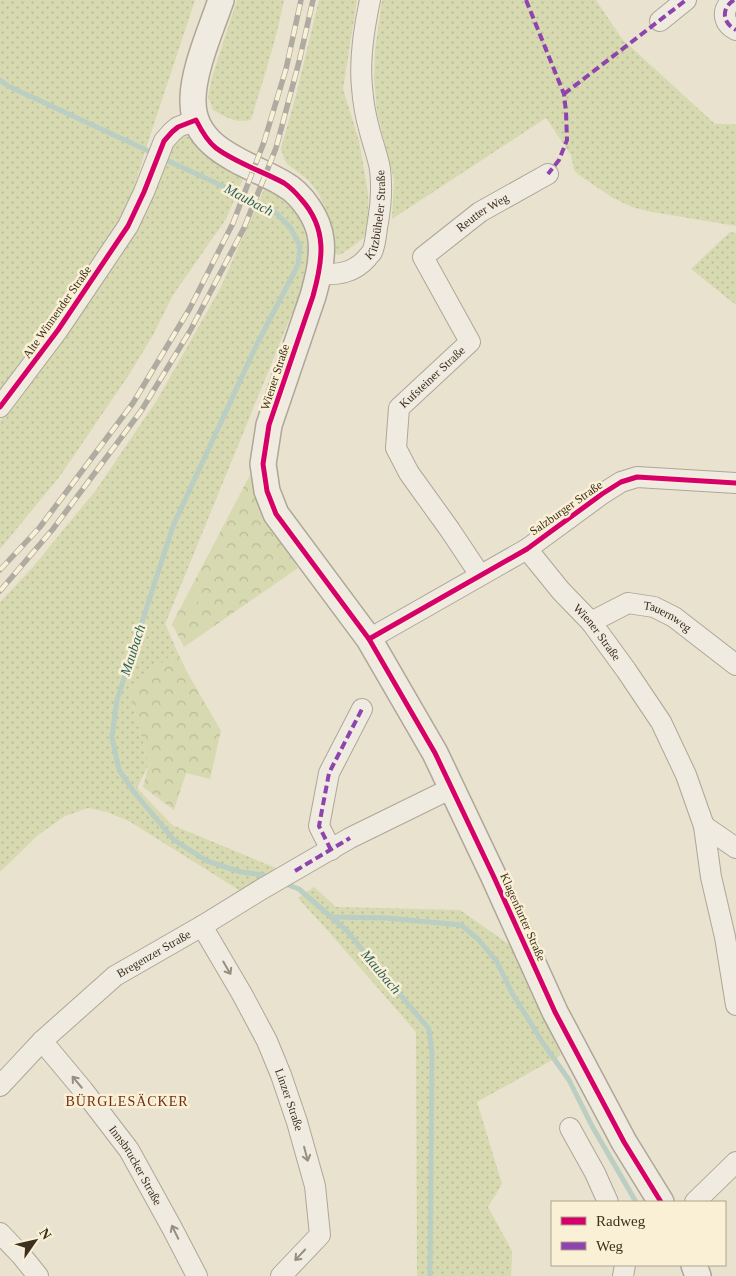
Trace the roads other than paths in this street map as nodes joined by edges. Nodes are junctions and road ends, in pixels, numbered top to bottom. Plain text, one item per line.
1 (221, 0) edge
2 (370, 0) edge
3 (686, 0) edge
4 (734, 0) edge
5 (660, 20) dead end
6 (736, 30) edge
7 (196, 120) junction
8 (548, 174) dead end
9 (423, 257) joint
10 (319, 274) junction
11 (0, 407) edge
12 (736, 483) edge
13 (527, 549) junction
14 (480, 575) junction
15 (591, 622) junction
16 (369, 639) junction
17 (736, 665) edge
18 (362, 709) dead end
19 (452, 788) junction
20 (704, 826) junction
21 (736, 848) edge
22 (331, 850) junction
23 (202, 926) junction
24 (736, 1005) edge
25 (42, 1041) junction
26 (0, 1086) edge
27 (570, 1128) dead end
28 (736, 1162) edge
29 (608, 1201) edge
30 (660, 1201) edge
31 (696, 1201) edge
32 (0, 1234) edge
33 (38, 1276) edge
34 (197, 1276) edge
35 (281, 1276) edge

1 - 7 street, Wiener Straße
2 - 10 street, Kitzbüheler Straße
3 - 5 street
4 - 6 street
7 - 10 street, Wiener Straße
7 - 11 street, Alte Winnender Straße
8 - 9 street, Reutter Weg
9 - 14 street, Kufsteiner Straße
10 - 16 street, Wiener Straße
12 - 13 street, Salzburger Straße
13 - 14 street
13 - 15 street, Wiener Straße
14 - 16 street
15 - 17 street, Tauernweg
15 - 20 street, Wiener Straße
16 - 19 street, Klagenfurter Straße
18 - 22 street
19 - 22 street, Bregenzer Straße
19 - 30 street, Klagenfurter Straße
20 - 21 street
20 - 24 street, Wiener Straße
22 - 23 street, Bregenzer Straße
23 - 25 street, Bregenzer Straße
23 -> 35 street, Linzer Straße
25 - 26 street, Bregenzer Straße
34 -> 25 street, Innsbrucker Straße
27 - 29 street
28 - 31 street
32 - 33 street

